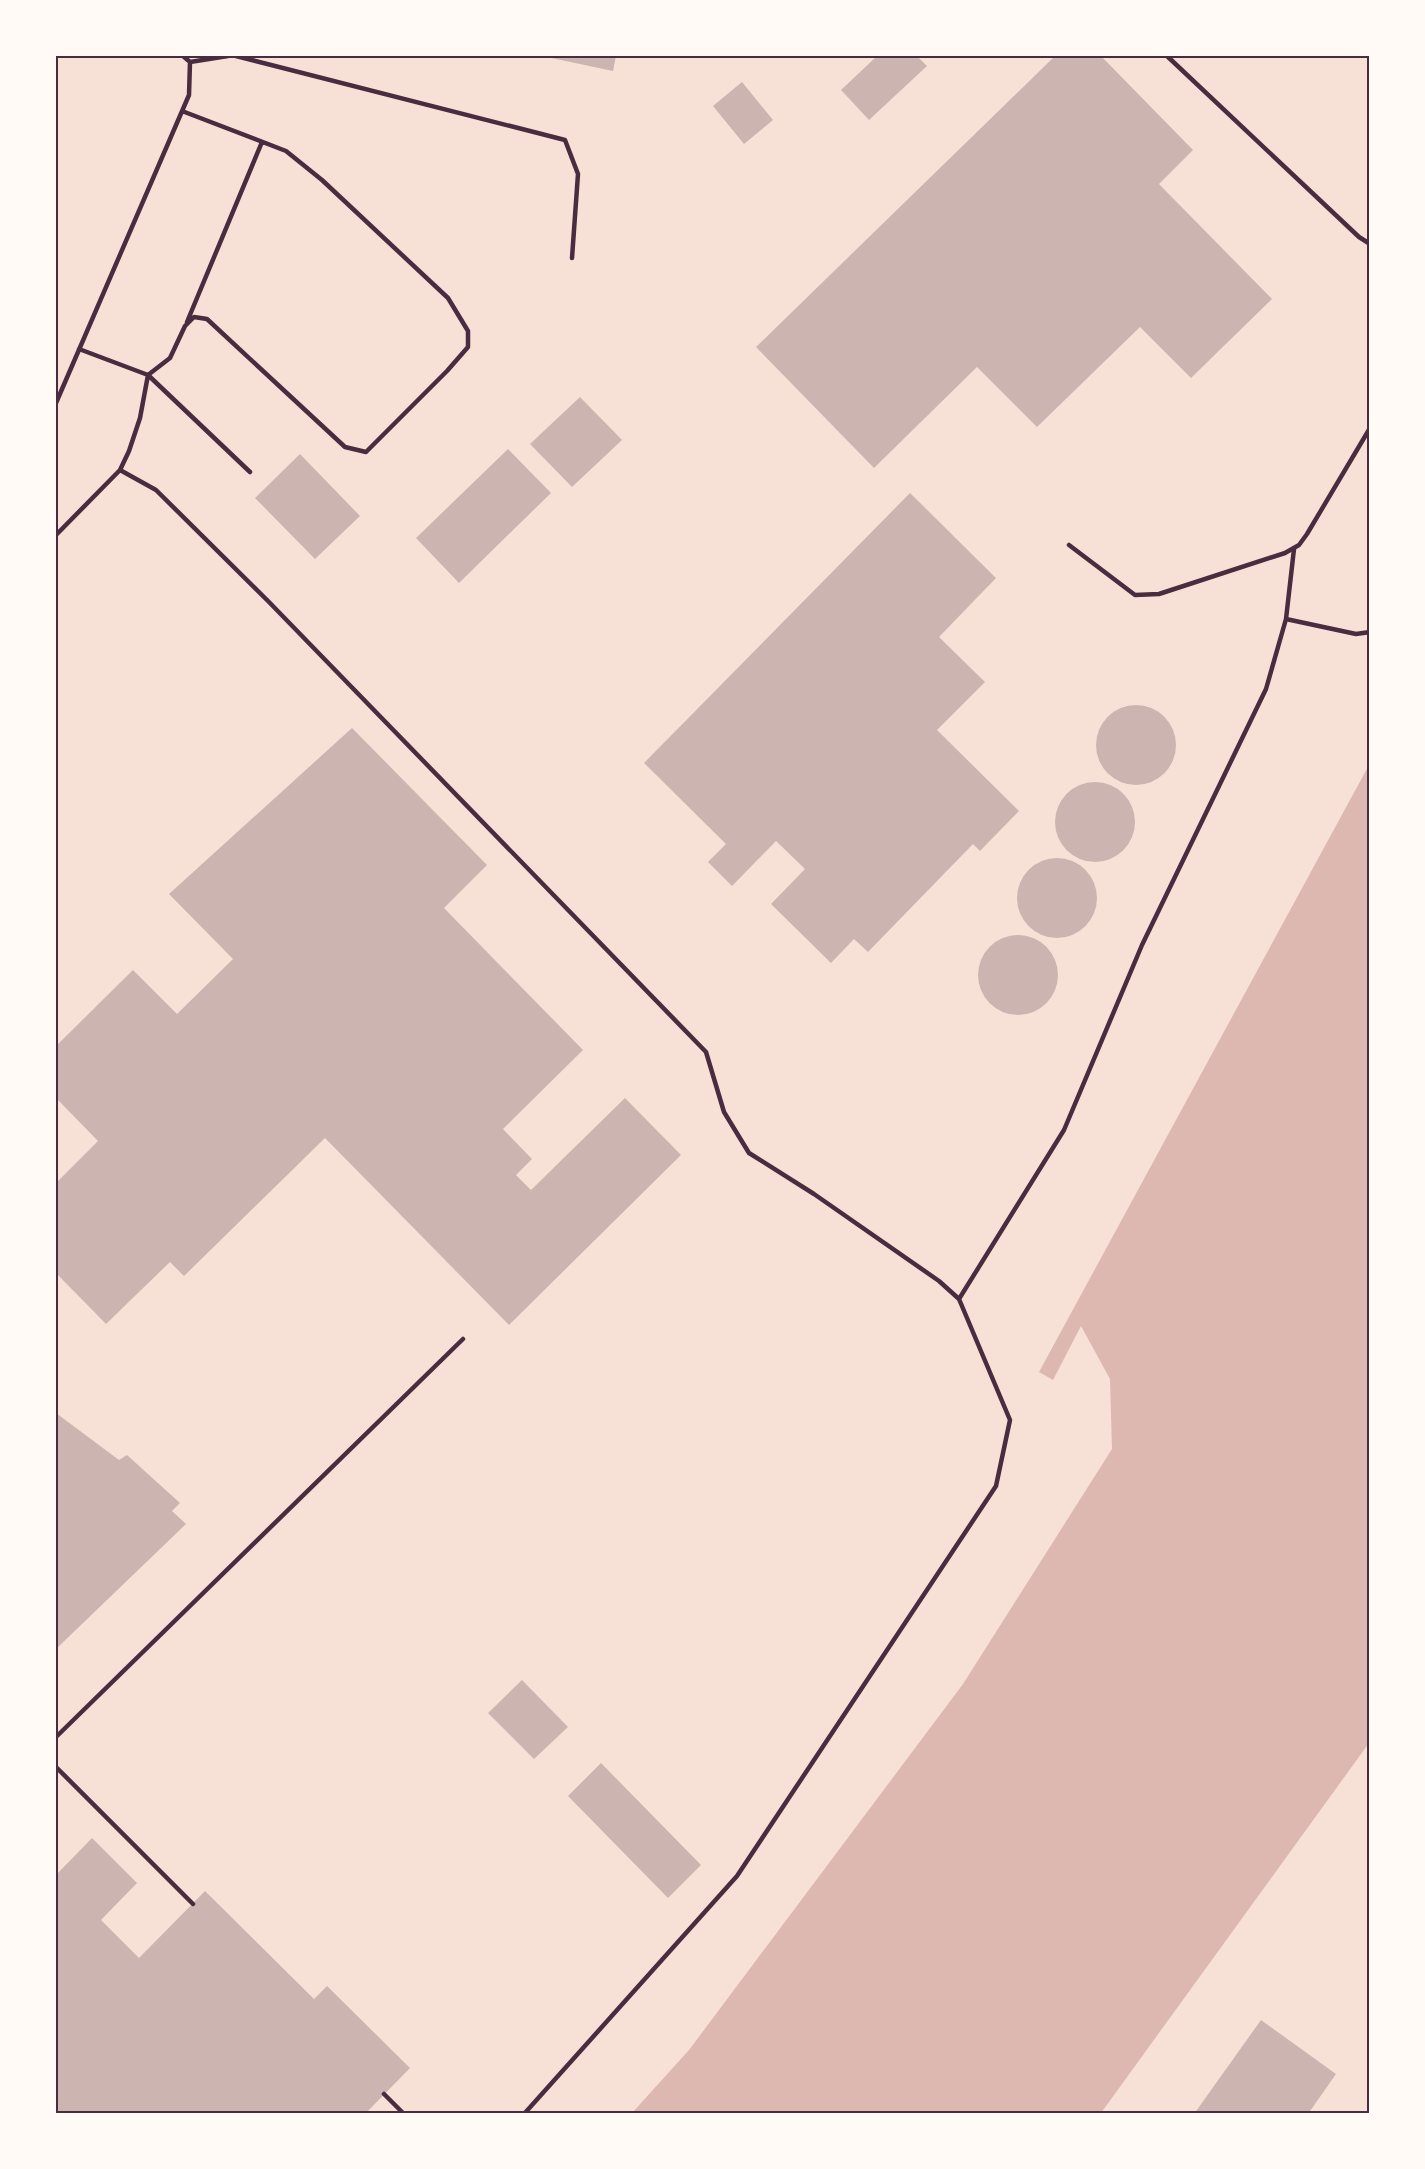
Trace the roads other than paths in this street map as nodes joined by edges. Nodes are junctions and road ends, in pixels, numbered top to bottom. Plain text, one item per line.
1 (183, 56) edge
2 (228, 56) edge
3 (236, 56) edge
4 (1167, 56) edge
5 (190, 62) junction
6 (182, 111) junction
7 (262, 142) junction
8 (1370, 244) edge
9 (572, 258) dead end
10 (185, 326) junction
11 (79, 349) junction
12 (148, 375) junction
13 (56, 403) edge
14 (1370, 428) edge
15 (120, 470) junction
16 (250, 472) dead end
17 (56, 535) edge
18 (1069, 545) dead end
19 (1294, 549) junction
20 (1286, 619) junction
21 (1370, 632) edge
22 (959, 1299) junction
23 (463, 1340) dead end
24 (56, 1737) edge
25 (56, 1767) edge
26 (193, 1904) dead end
27 (384, 2094) dead end
28 (404, 2114) edge
29 (524, 2114) edge

1 - 5 lane
2 - 5 lane
3 - 9 lane
4 - 8 lane
5 - 6 lane
6 - 7 lane
6 - 11 lane
7 - 10 lane
7 - 10 lane
10 - 12 lane
11 - 12 lane
11 - 13 lane
12 - 15 lane
12 - 16 lane
14 - 19 lane
15 - 17 lane
15 - 22 lane
18 - 19 lane
19 - 20 lane
20 - 21 lane
20 - 22 lane
22 - 29 lane
23 - 24 lane
25 - 26 lane
27 - 28 lane

